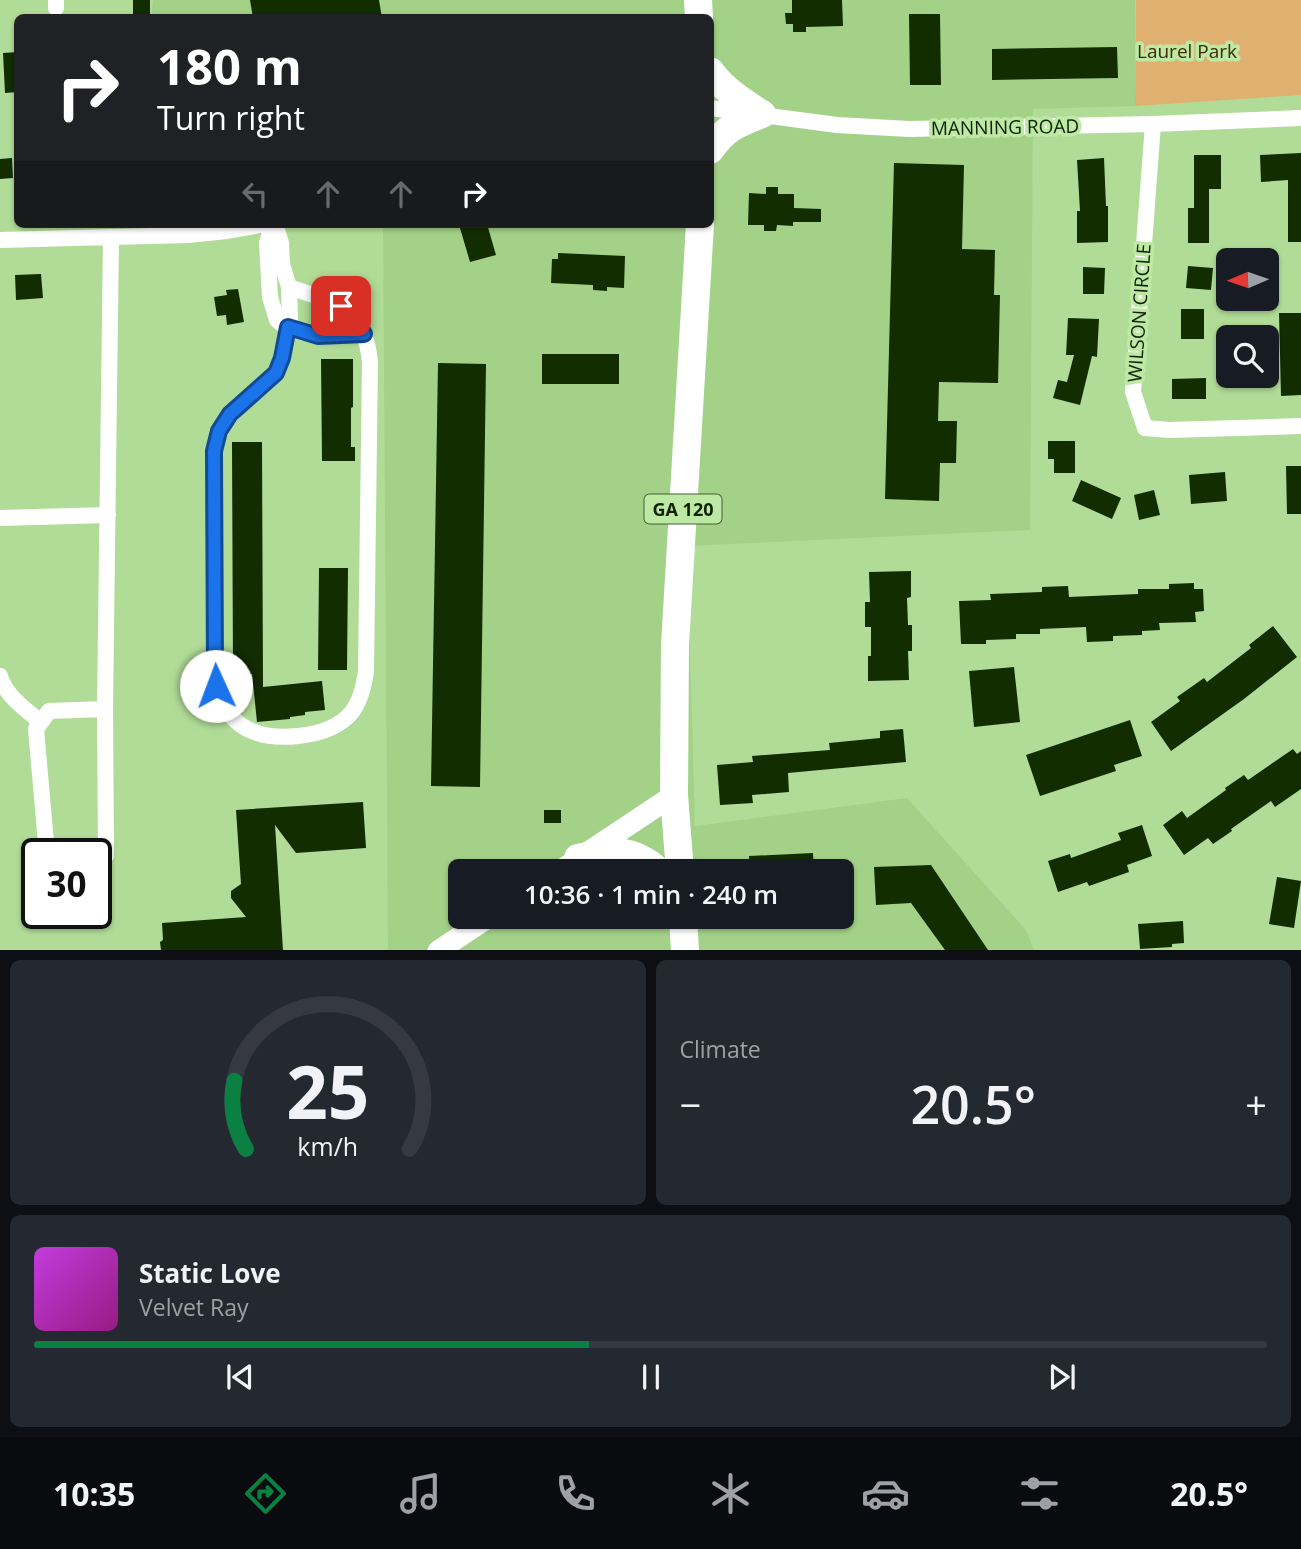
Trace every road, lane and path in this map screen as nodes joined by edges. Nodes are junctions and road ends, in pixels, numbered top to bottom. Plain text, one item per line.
1 (714, 76) edge
2 (714, 108) edge
3 (762, 114) junction
4 (1301, 118) edge
5 (1153, 124) junction
6 (714, 145) edge
7 (246, 228) edge
8 (273, 228) edge
9 (275, 228) edge
10 (700, 228) edge
11 (111, 237) junction
12 (0, 240) edge
13 (289, 287) junction
14 (288, 327) junction
15 (364, 334) junction
16 (1301, 426) edge
17 (107, 515) junction
18 (0, 518) edge
19 (0, 676) edge
20 (105, 709) junction
21 (41, 722) junction
22 (674, 795) junction
23 (46, 838) edge
24 (106, 838) edge
25 (577, 859) edge
26 (588, 859) edge
27 (642, 859) edge
28 (679, 859) edge
29 (470, 929) edge
30 (684, 929) edge
31 (438, 950) edge
32 (685, 950) edge

1 - 3 highway
2 - 3 street, MANNING ROAD
3 - 5 street, MANNING ROAD
3 - 6 highway
4 - 5 street, MANNING ROAD
5 - 16 street, WILSON CIRCLE
7 - 11 street
8 - 14 street
9 - 13 street
10 - 22 highway, GA 120
11 - 12 street
11 - 17 street
13 - 14 street
13 - 15 street
14 - 15 street
14 - 15 street
17 - 18 street
17 - 20 street
19 - 21 street
20 - 21 street
20 - 24 street
21 - 23 street
22 - 25 street
22 - 28 highway, GA 120
26 - 27 highway
29 - 31 street
30 - 32 highway

